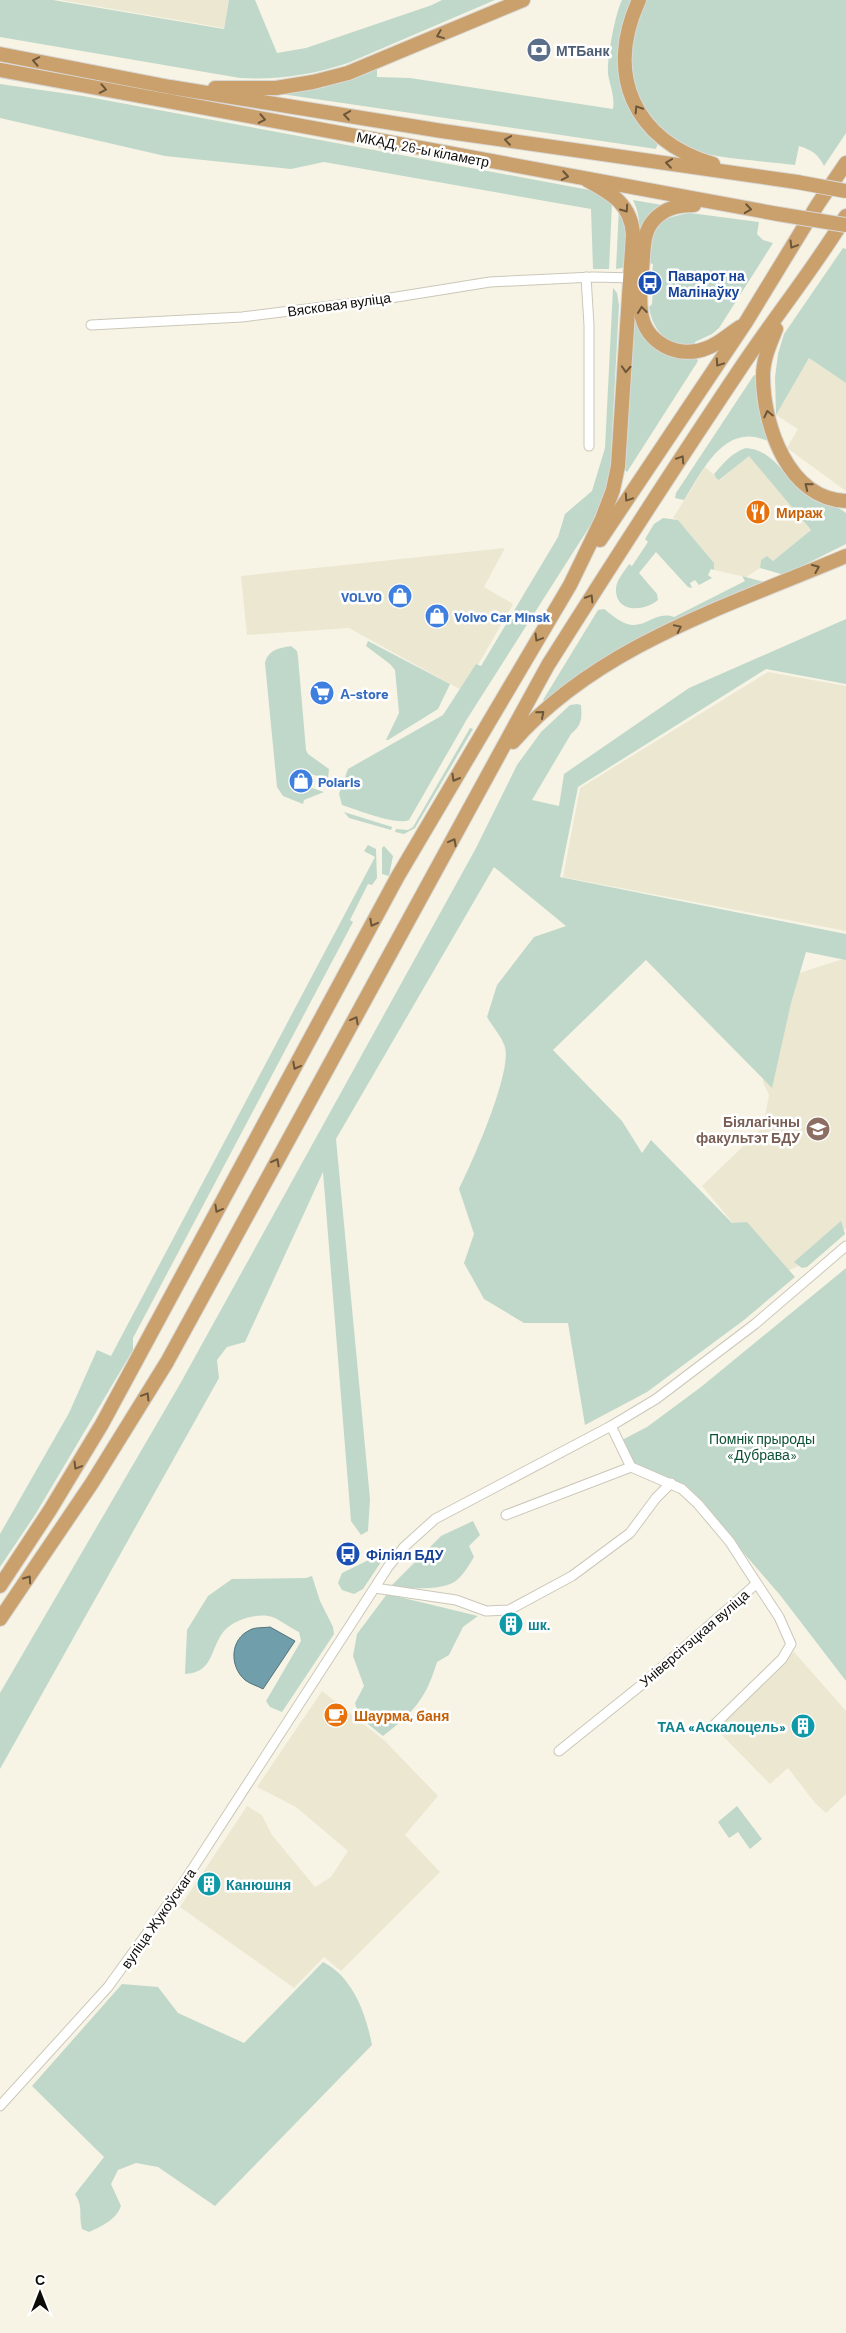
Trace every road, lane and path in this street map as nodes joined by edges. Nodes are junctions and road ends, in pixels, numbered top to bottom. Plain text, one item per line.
1 (523, 0) edge
2 (639, 0) edge
3 (0, 54) edge
4 (0, 70) edge
5 (170, 87) junction
6 (846, 163) edge
7 (752, 175) junction
8 (587, 180) junction
9 (846, 191) edge
10 (717, 204) junction
11 (846, 216) edge
12 (846, 225) edge
13 (590, 277) junction
14 (636, 278) junction
15 (785, 307) junction
16 (746, 322) junction
17 (91, 325) dead end
18 (588, 446) dead end
19 (844, 502) edge
20 (846, 556) edge
21 (570, 584) junction
22 (496, 762) junction
23 (846, 1246) edge
24 (611, 1426) junction
25 (631, 1467) junction
26 (671, 1483) junction
27 (506, 1515) dead end
28 (756, 1584) junction
29 (0, 1586) edge
30 (375, 1588) junction
31 (0, 1619) edge
32 (712, 1727) dead end
33 (559, 1751) dead end
34 (0, 2106) edge

1 -> 5 highway
7 -> 2 highway
5 -> 3 highway, МКАД, 26-ы кіламетр
4 -> 8 highway, МКАД, 26-ы кіламетр
7 -> 5 highway, МКАД, 26-ы кіламетр
6 -> 16 highway
7 - 9 highway, МКАД, 26-ы кіламетр, bridge
8 - 10 highway, МКАД, 26-ы кіламетр
8 -> 14 highway
10 -> 12 highway, МКАД, 26-ы кіламетр, bridge
10 - 14 highway
11 - 15 highway
13 - 14 street, Вясковая вуліца
13 - 17 street, Вясковая вуліца
13 - 18 street
16 -> 14 highway
14 -> 21 highway
19 -> 15 highway
22 -> 15 highway
16 -> 21 highway
22 -> 20 highway
21 -> 29 highway
31 -> 22 highway
23 - 24 street, вуліца Жукоўскага
24 - 25 street
24 - 30 street, вуліца Жукоўскага
25 - 26 street
25 - 27 street
26 - 28 street
26 - 30 street
28 - 32 street, Універсітэцкая вуліца
28 - 33 street, Універсітэцкая вуліца
30 - 34 street, вуліца Жукоўскага

